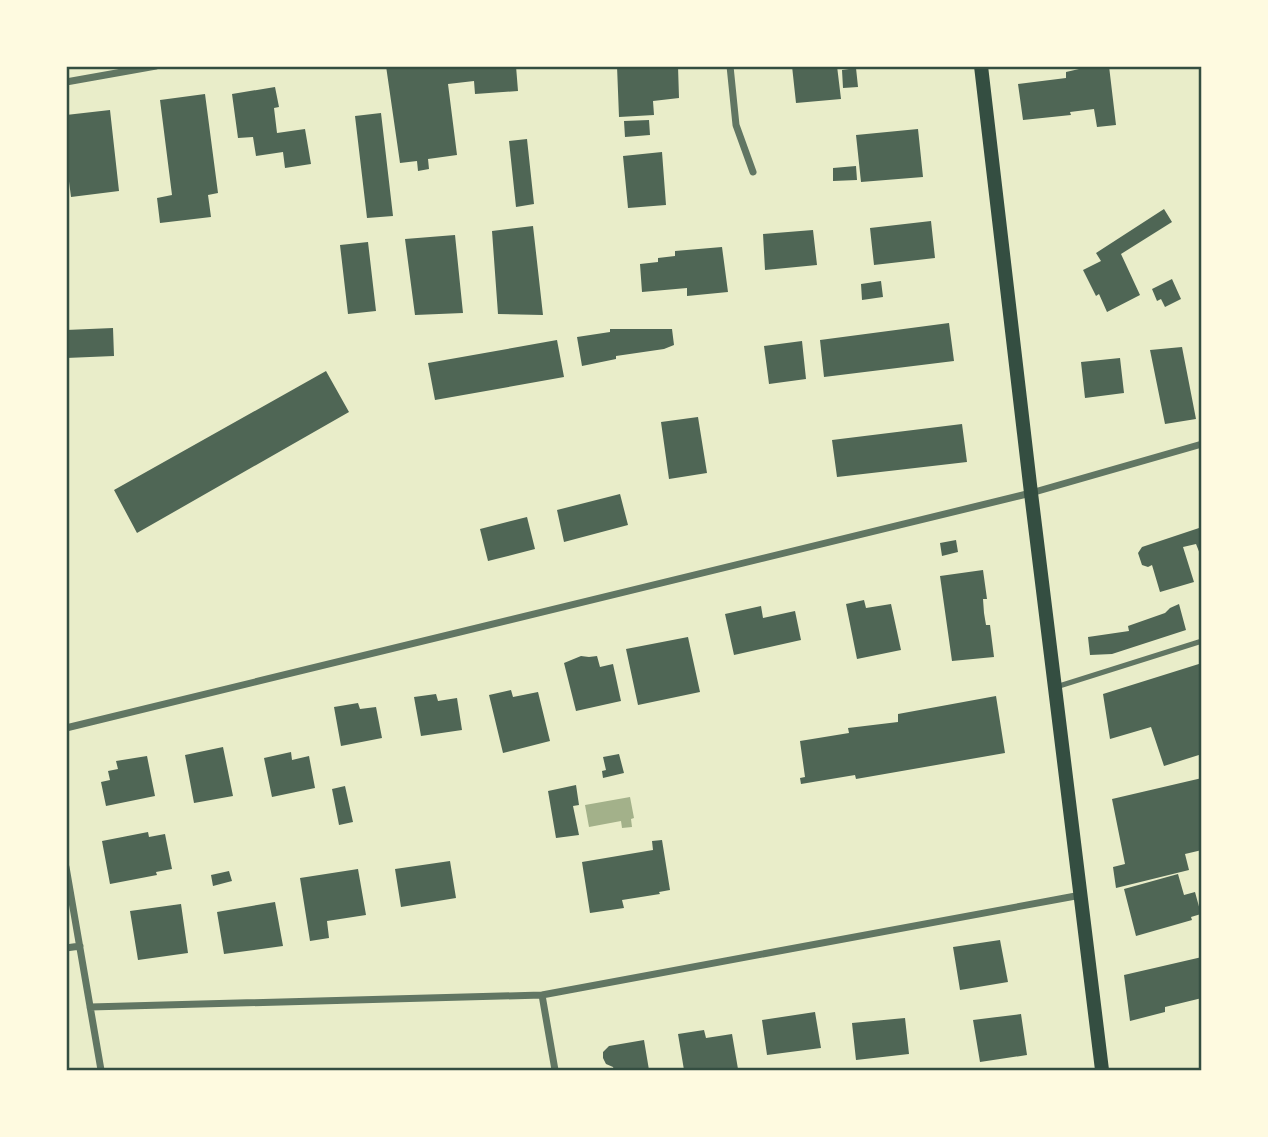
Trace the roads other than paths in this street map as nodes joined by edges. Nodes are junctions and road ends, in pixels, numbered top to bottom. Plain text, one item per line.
1 (156, 66) edge
2 (730, 66) edge
3 (981, 66) edge
4 (66, 82) edge
5 (753, 172) dead end
6 (1202, 444) edge
7 (1031, 493) junction
8 (1202, 641) edge
9 (1056, 687) junction
10 (66, 728) edge
11 (66, 867) edge
12 (1081, 895) junction
13 (80, 946) junction
14 (66, 948) edge
15 (542, 995) junction
16 (90, 1007) junction
17 (101, 1070) edge
18 (555, 1070) edge
19 (1102, 1070) edge

1 - 4 street
2 - 5 street
3 - 7 main road
6 - 7 street
7 - 9 main road
7 - 10 street
8 - 9 lane
9 - 12 main road
11 - 13 street
12 - 15 street
12 - 19 main road
13 - 14 street
13 - 16 street
15 - 16 street
15 - 18 street
16 - 17 street

